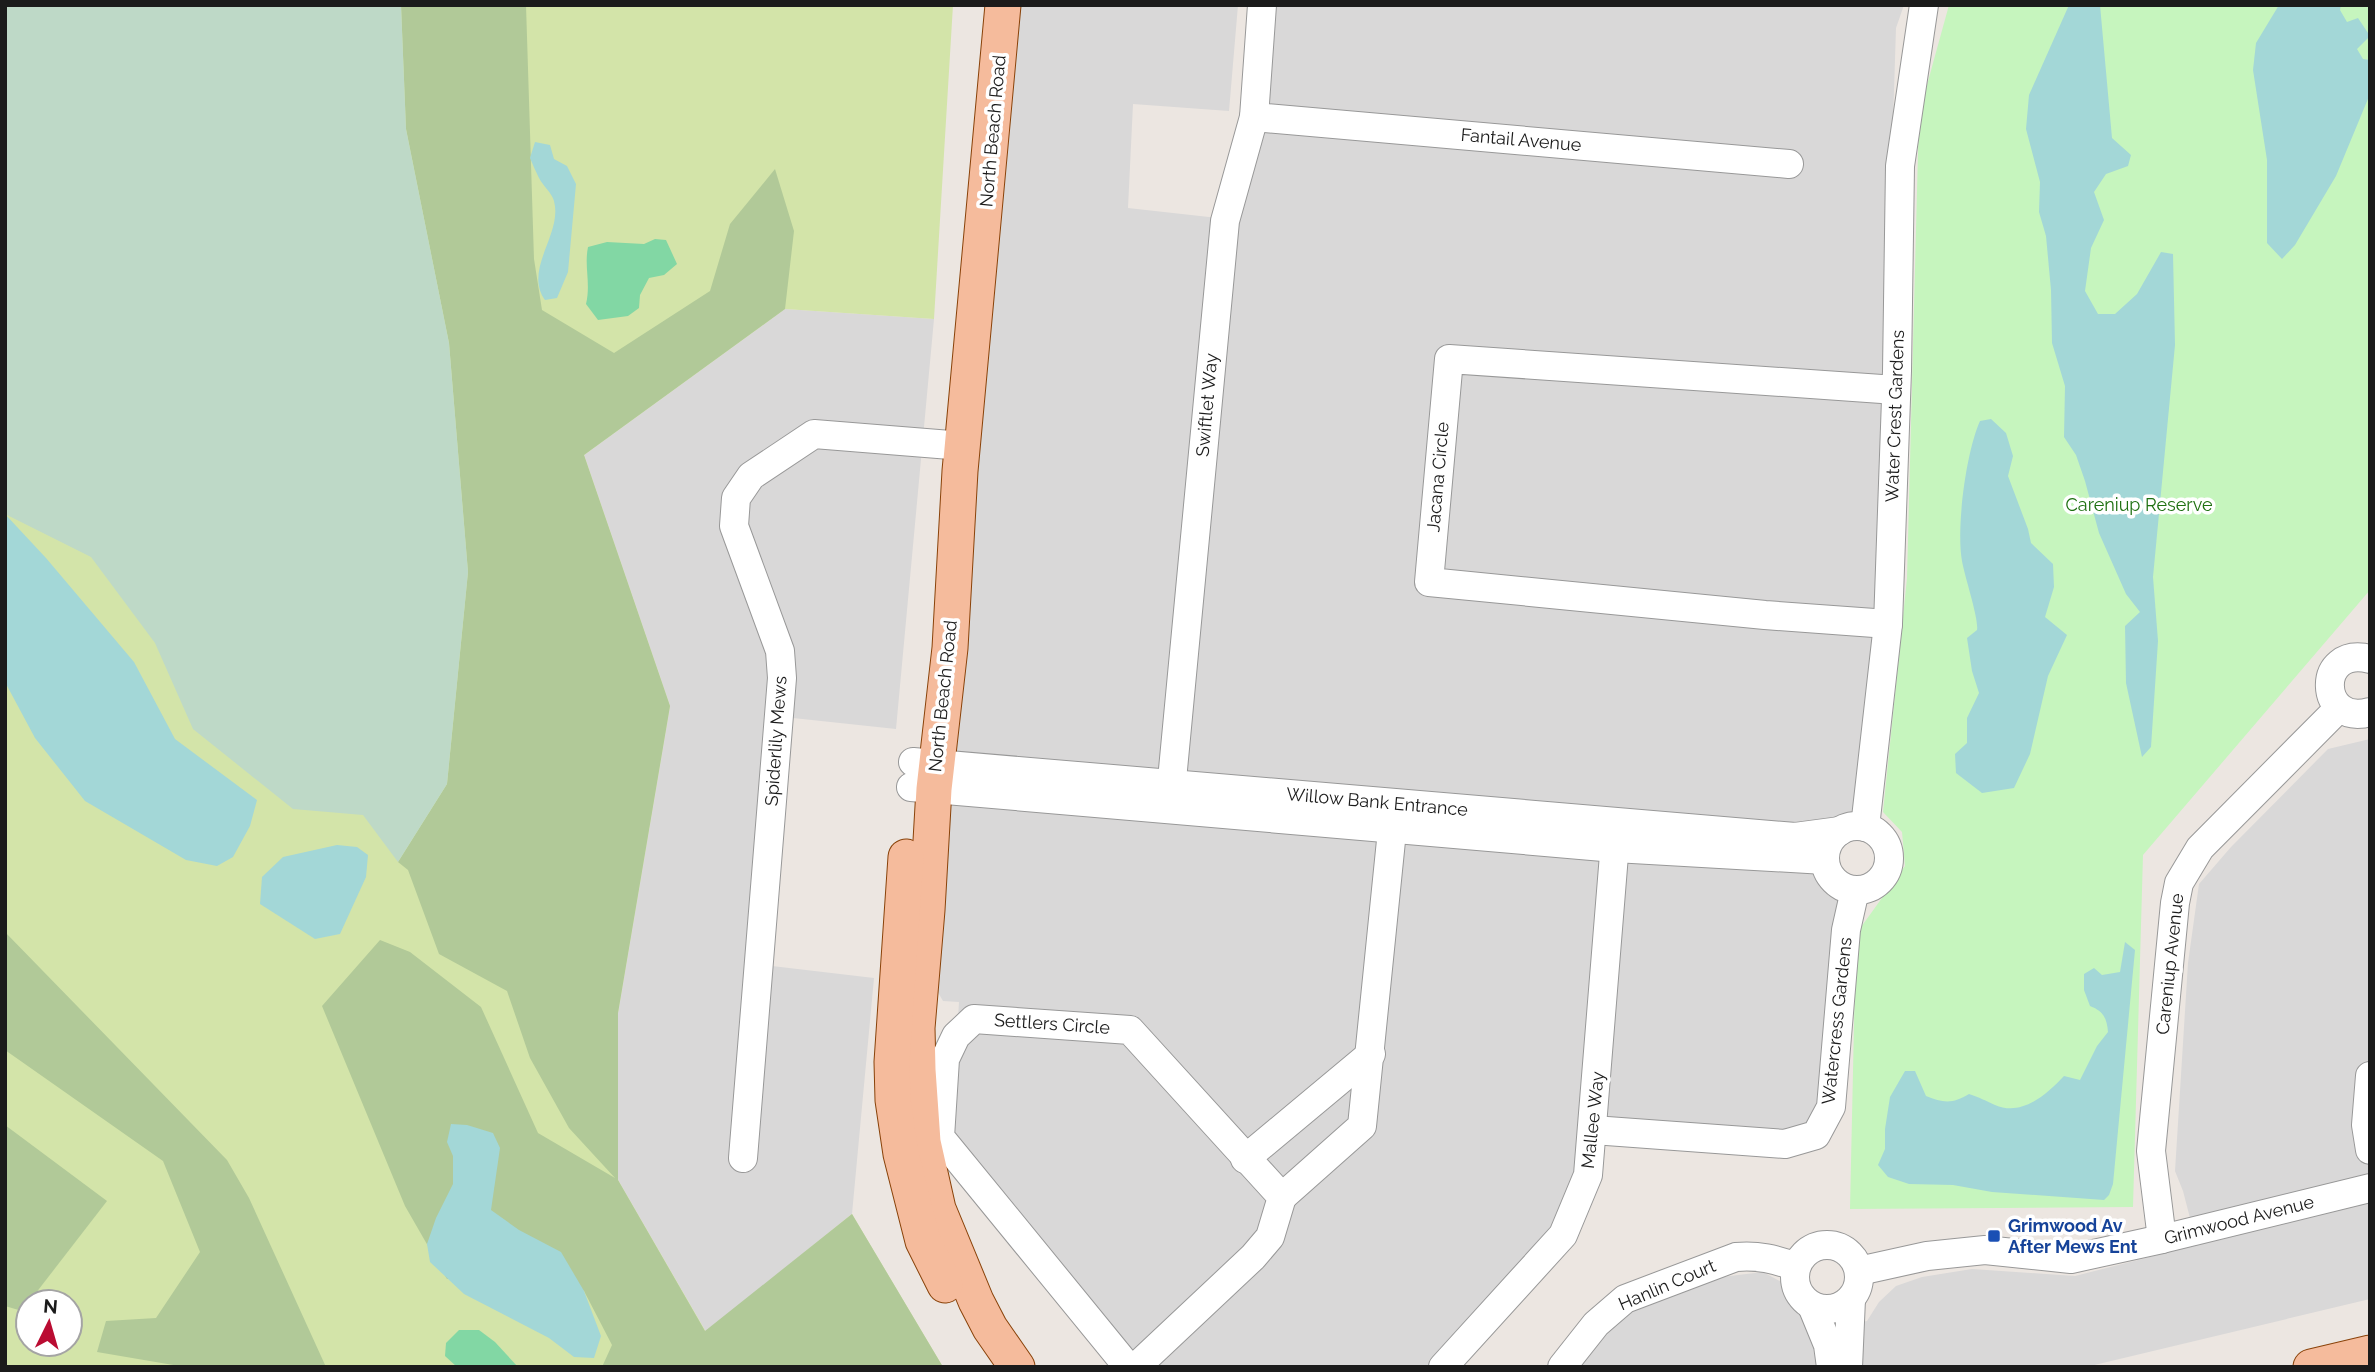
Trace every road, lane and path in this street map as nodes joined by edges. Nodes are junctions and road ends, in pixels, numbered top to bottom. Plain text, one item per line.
1 (982, 5) edge
2 (1003, 5) edge
3 (1262, 5) edge
4 (1924, 5) edge
5 (1254, 117) junction
6 (1789, 164) dead end
7 (1896, 390) junction
8 (953, 445) junction
9 (1888, 624) junction
10 (2370, 659) edge
11 (2339, 708) junction
12 (2370, 712) edge
13 (923, 776) junction
14 (1170, 796) junction
15 (1393, 816) junction
16 (1852, 829) junction
17 (1616, 835) junction
18 (1825, 860) junction
19 (1855, 890) junction
20 (1371, 1054) junction
21 (2370, 1076) edge
22 (1593, 1130) junction
23 (2370, 1150) edge
24 (743, 1158) dead end
25 (1245, 1159) junction
26 (2370, 1188) edge
27 (1282, 1197) junction
28 (2162, 1239) junction
29 (1796, 1267) junction
30 (1859, 1271) junction
31 (1851, 1299) junction
32 (1812, 1306) junction
33 (2370, 1353) edge
34 (992, 1367) edge
35 (1017, 1367) edge
36 (1128, 1367) edge
37 (1136, 1367) edge
38 (1443, 1367) edge
39 (1562, 1367) edge
40 (1831, 1367) edge
41 (1848, 1367) edge
42 (2311, 1367) edge

1 - 8 main road, North Beach Road
2 - 8 main road, North Beach Road
3 - 5 street, Swiftlet Way
4 - 7 street, Water Crest Gardens
5 - 6 street, Fantail Avenue
5 - 14 street, Swiftlet Way
7 - 9 street, Water Crest Gardens
7 - 9 street, Jacana Circle
8 - 13 main road, North Beach Road
8 - 24 street, Spiderlily Mews
9 - 16 street, Water Crest Gardens
10 - 11 street
11 - 12 street
11 - 28 street, Careniup Avenue
13 - 14 street, Willow Bank Entrance
13 - 34 main road, North Beach Road
13 - 35 main road, North Beach Road
14 - 15 street, Willow Bank Entrance
15 - 17 street, Willow Bank Entrance
15 - 20 street
16 - 17 street, Willow Bank Entrance
16 - 18 street
16 - 19 street
17 - 18 street, Willow Bank Entrance
17 - 22 street, Mallee Way
18 - 19 street
19 - 22 street, Watercress Gardens
20 - 25 street
20 - 27 street
21 - 23 street
22 - 38 street, Mallee Way
25 - 27 street, Settlers Circle
25 - 36 street, Settlers Circle
26 - 28 street, Grimwood Avenue
27 - 37 street
28 - 30 street, Grimwood Avenue
29 - 30 street
29 - 32 street
29 - 39 street, Hanlin Court
30 - 31 street
31 - 32 street
31 - 41 street
32 - 40 street
33 - 42 main road

